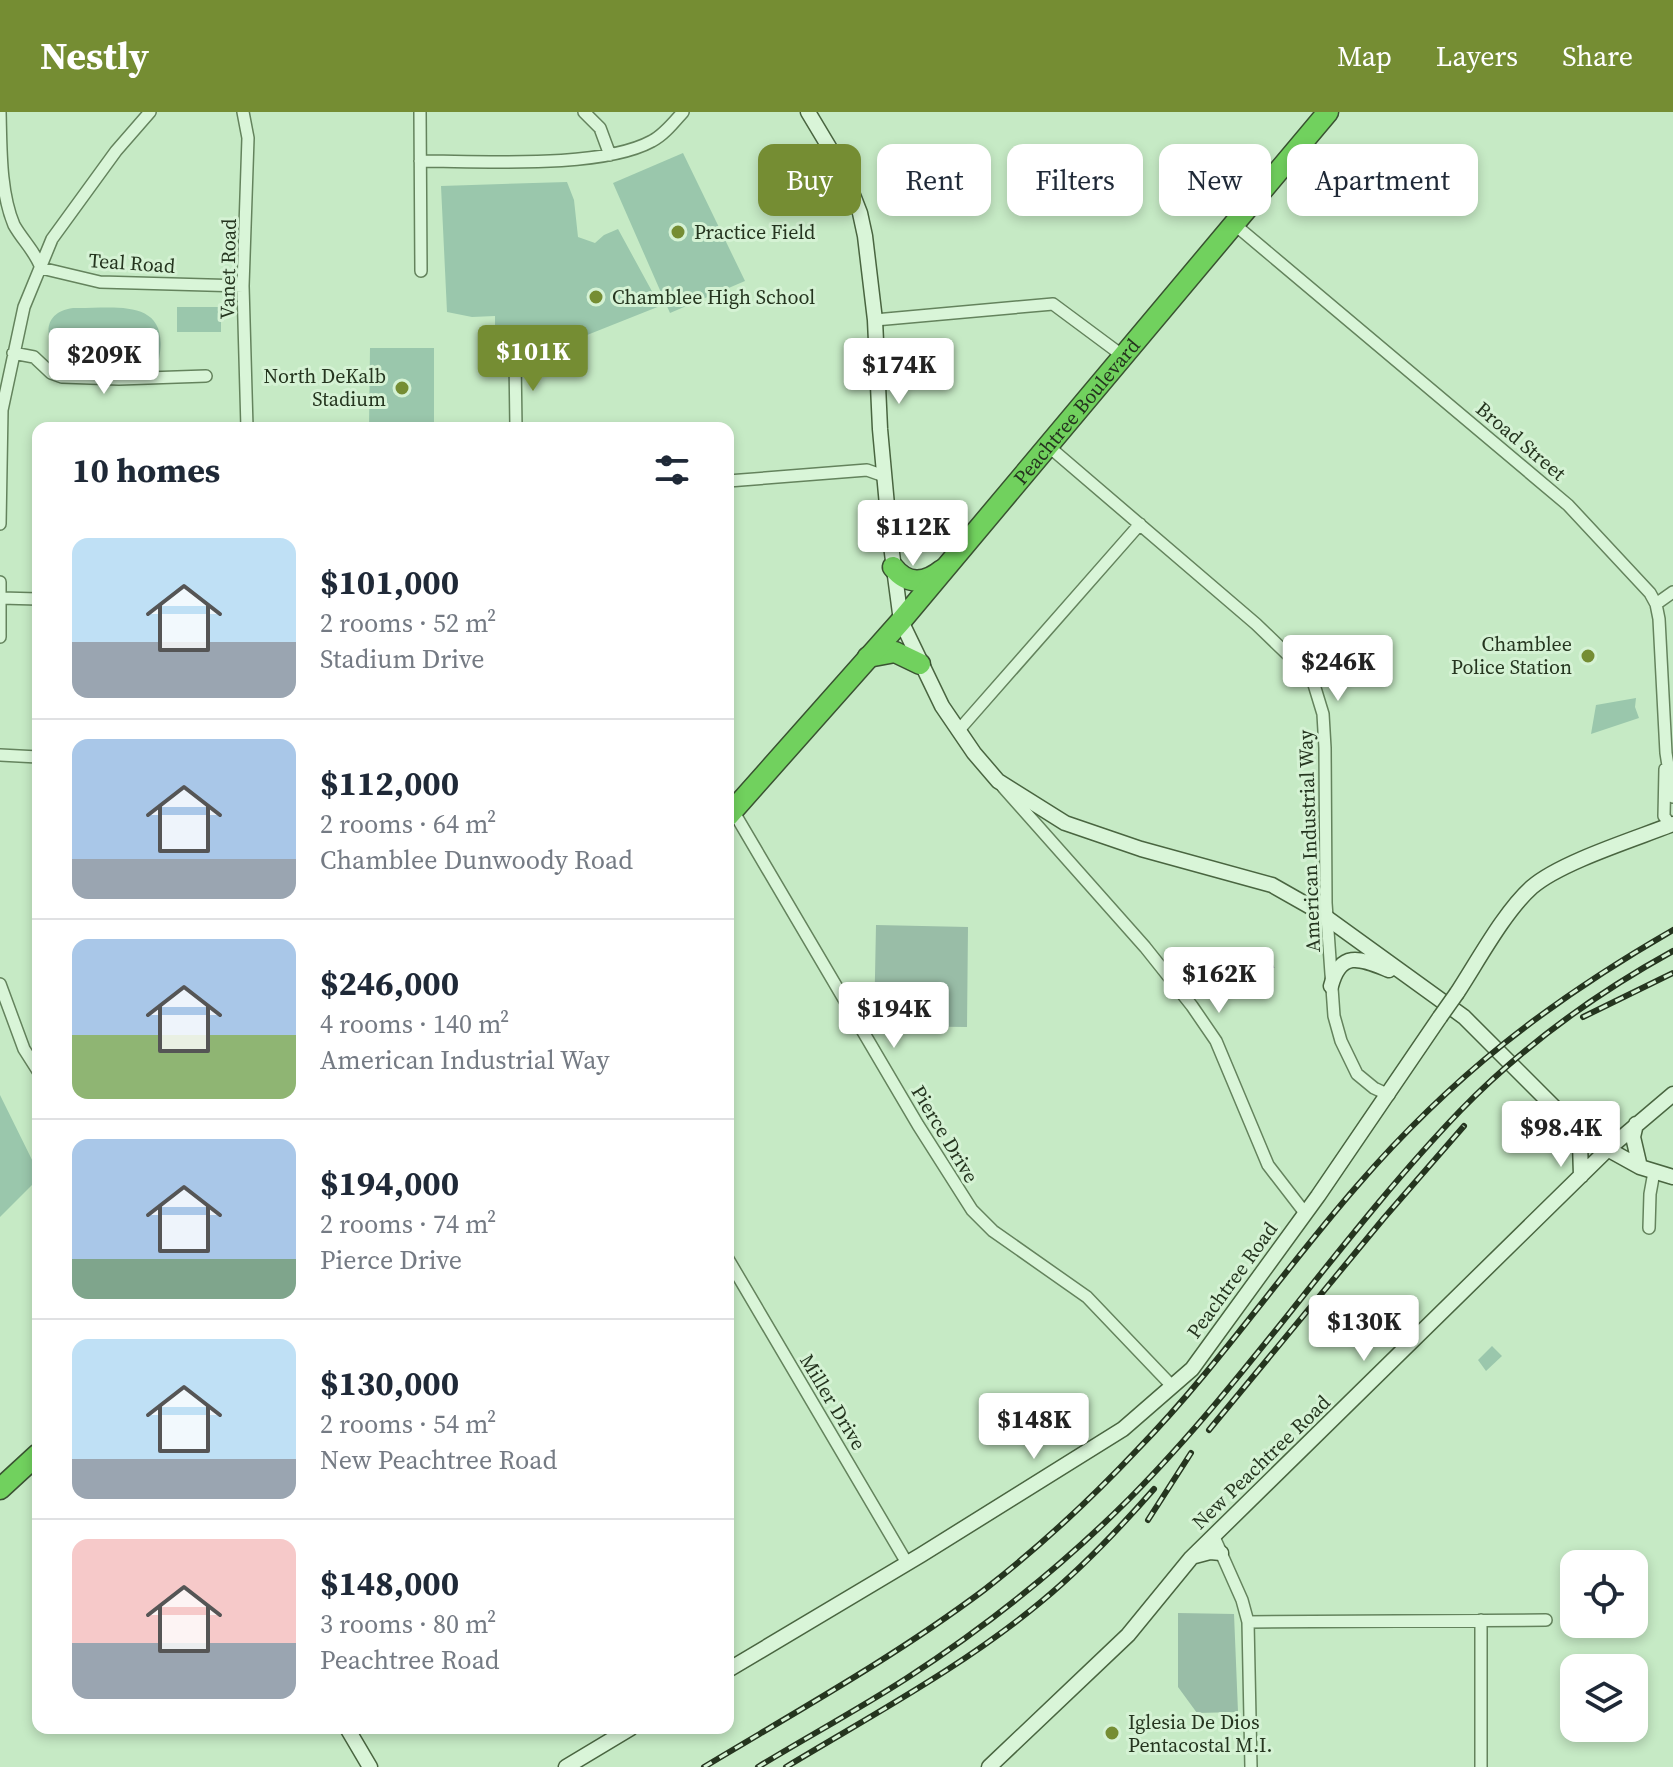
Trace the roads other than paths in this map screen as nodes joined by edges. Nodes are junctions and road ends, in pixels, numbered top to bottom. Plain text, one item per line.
1 (0, 112) edge
2 (150, 112) edge
3 (243, 112) edge
4 (420, 112) edge
5 (584, 112) edge
6 (683, 112) edge
7 (808, 112) edge
8 (1328, 112) edge
9 (610, 155) junction
10 (420, 161) junction
11 (1234, 224) junction
12 (41, 268) junction
13 (421, 271) dead end
14 (243, 286) junction
15 (875, 320) junction
16 (13, 353) junction
17 (1123, 356) junction
18 (515, 358) dead end
19 (206, 376) dead end
20 (1, 410) edge
21 (247, 422) edge
22 (516, 422) edge
23 (1047, 445) junction
24 (884, 468) junction
25 (734, 481) edge
26 (0, 524) edge
27 (1140, 524) junction
28 (893, 567) junction
29 (946, 568) junction
30 (0, 582) edge
31 (1673, 592) edge
32 (1, 598) edge
33 (32, 599) edge
34 (1656, 604) junction
35 (901, 621) junction
36 (0, 637) edge
37 (868, 657) junction
38 (920, 664) junction
39 (958, 731) junction
40 (1666, 753) junction
41 (0, 755) edge
42 (32, 757) edge
43 (998, 781) junction
44 (1673, 797) edge
45 (734, 806) edge
46 (734, 817) edge
47 (1672, 822) edge
48 (1327, 917) junction
49 (1411, 979) junction
50 (0, 984) edge
51 (1331, 986) junction
52 (32, 1062) edge
53 (1673, 1094) edge
54 (1389, 1095) junction
55 (1573, 1124) junction
56 (1636, 1124) junction
57 (1607, 1150) junction
58 (1647, 1170) junction
59 (1581, 1176) junction
60 (1673, 1177) edge
61 (1305, 1213) junction
62 (1649, 1228) dead end
63 (734, 1269) edge
64 (1172, 1386) junction
65 (32, 1460) edge
66 (0, 1489) edge
67 (1214, 1537) junction
68 (1221, 1553) junction
69 (1191, 1558) junction
70 (907, 1563) junction
71 (1481, 1620) junction
72 (1546, 1620) dead end
73 (1248, 1622) junction
74 (734, 1666) edge
75 (351, 1734) edge
76 (621, 1734) edge
77 (370, 1767) edge
78 (566, 1767) edge
79 (989, 1767) edge
80 (1251, 1767) edge
81 (1481, 1767) edge

1 - 12 street
2 - 12 street
3 - 14 street, Vanet Road
4 - 10 street
5 - 9 street
6 - 9 street
7 - 15 street
8 - 11 highway, Peachtree Boulevard
9 - 10 street
10 - 13 street
11 - 17 highway, Peachtree Boulevard
11 - 34 street, Broad Street
12 - 14 street, Teal Road
12 - 16 street
14 - 21 street, Vanet Road
15 - 17 street
15 - 24 street
16 - 19 street
16 - 20 street
17 - 23 highway, Peachtree Boulevard
18 - 22 street
20 - 26 street
23 - 27 street, American Industrial Way
23 - 29 highway, Peachtree Boulevard
24 - 25 street
24 - 28 street
27 - 39 street
27 - 48 street, American Industrial Way
28 - 29 highway
28 - 35 street
29 - 35 highway, Peachtree Boulevard
30 - 32 street
31 - 34 street
32 - 33 street
32 - 36 street
34 - 40 street
35 - 37 highway, Peachtree Boulevard
35 - 38 street
37 - 38 highway
37 - 45 highway, Peachtree Boulevard
38 - 39 street
39 - 43 street
40 - 44 street
40 - 47 street
41 - 42 street
43 - 48 street
43 - 61 street
46 - 64 street, Pierce Drive
47 - 54 street, Peachtree Road, bridge
48 - 49 street
48 - 51 street, American Industrial Way
49 - 51 street
49 - 55 street
50 - 52 street
51 - 54 street, American Industrial Way
53 - 56 street, New Peachtree Road
54 - 61 street, Peachtree Road
55 - 57 street
55 - 59 street
56 - 57 street, New Peachtree Road
56 - 58 street
57 - 58 street
57 - 59 street, New Peachtree Road
58 - 60 street
58 - 62 street
59 - 67 street, New Peachtree Road
61 - 64 street, Peachtree Road
63 - 70 street, Miller Drive
64 - 70 street, Peachtree Road
65 - 66 highway
67 - 68 street
67 - 69 street, New Peachtree Road
68 - 69 street
68 - 73 street
69 - 79 street, New Peachtree Road
70 - 74 street, Peachtree Road
71 - 72 street
71 - 73 street
71 - 81 street
73 - 80 street
75 - 77 street
76 - 78 street

